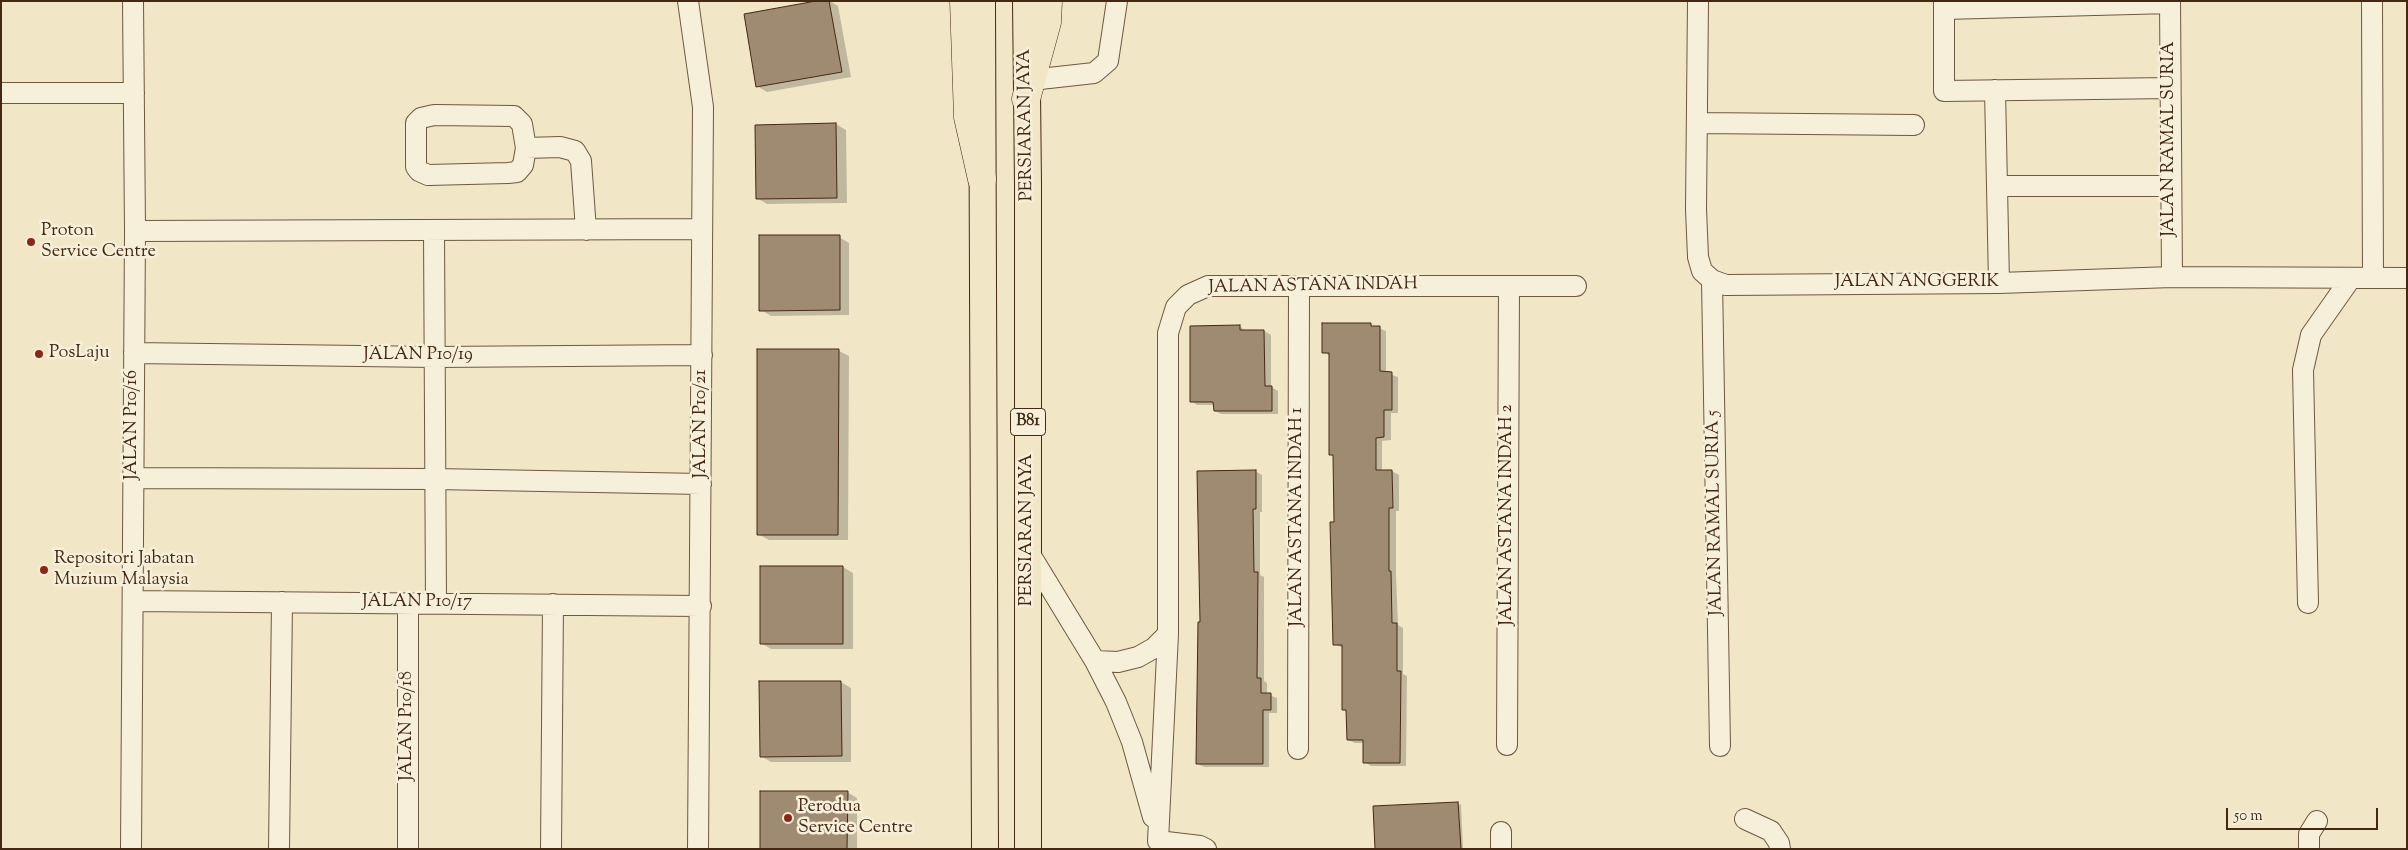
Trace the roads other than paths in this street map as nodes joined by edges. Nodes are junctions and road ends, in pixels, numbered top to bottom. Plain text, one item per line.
1 (133, 1) edge
2 (688, 1) edge
3 (964, 1) edge
4 (982, 1) edge
5 (1026, 1) edge
6 (1048, 1) edge
7 (1117, 1) edge
8 (1698, 1) edge
9 (2372, 1) edge
10 (2170, 2) edge
11 (1944, 5) edge
12 (2170, 88) junction
13 (1028, 90) junction
14 (1996, 90) junction
15 (1, 93) edge
16 (134, 93) junction
17 (1698, 123) junction
18 (1914, 125) dead end
19 (526, 148) junction
20 (982, 178) junction
21 (1996, 186) junction
22 (2171, 186) junction
23 (702, 229) junction
24 (586, 230) junction
25 (134, 231) junction
26 (434, 232) junction
27 (2172, 277) junction
28 (2351, 278) junction
29 (2373, 278) junction
30 (2407, 278) edge
31 (1712, 280) junction
32 (1999, 283) junction
33 (1299, 286) junction
34 (1509, 286) junction
35 (1576, 286) dead end
36 (134, 353) junction
37 (702, 355) junction
38 (434, 357) junction
39 (133, 478) junction
40 (435, 479) junction
41 (701, 484) junction
42 (1028, 551) junction
43 (132, 600) junction
44 (282, 602) junction
45 (436, 602) junction
46 (408, 603) junction
47 (2308, 603) dead end
48 (553, 604) junction
49 (701, 606) junction
50 (1168, 634) junction
51 (1095, 662) junction
52 (1507, 745) dead end
53 (1720, 746) dead end
54 (1298, 749) dead end
55 (983, 764) junction
56 (1745, 819) dead end
57 (2318, 821) dead end
58 (1158, 845) edge
59 (131, 849) edge
60 (280, 849) edge
61 (408, 849) edge
62 (551, 849) edge
63 (698, 849) edge
64 (978, 849) edge
65 (985, 849) edge
66 (1028, 849) edge
67 (1206, 849) edge
68 (1780, 849) edge
69 (2309, 849) edge

1 - 16 street, JALAN P10/16
2 - 23 street, JALAN P10/21
3 - 20 highway
4 - 20 main road, B81
5 - 13 main road, PERSIARAN JAYA / B81
6 - 13 highway
7 - 13 street
8 - 17 street
9 - 29 street
10 - 11 street
10 - 12 street, JALAN RAMAL SURIA
11 - 14 street
12 - 14 street
12 - 22 street, JALAN RAMAL SURIA
13 - 42 main road, PERSIARAN JAYA / B81
14 - 21 street
15 - 16 street
16 - 25 street, JALAN P10/16
17 - 18 street
17 - 31 street
19 - 19 street
19 - 24 street
20 - 55 main road, B81
21 - 22 street
21 - 32 street
22 - 27 street, JALAN RAMAL SURIA
23 - 24 street
23 - 37 street, JALAN P10/21
24 - 26 street
25 - 26 street
25 - 36 street, JALAN P10/16
26 - 38 street
27 - 28 street, JALAN ANGGERIK
27 - 32 street, JALAN ANGGERIK
28 - 29 street, JALAN ANGGERIK
28 - 47 street
29 - 30 street, JALAN ANGGERIK
31 - 32 street, JALAN ANGGERIK
31 - 53 street, JALAN RAMAL SURIA 5
33 - 34 street, JALAN ASTANA INDAH
33 - 50 street, JALAN ASTANA INDAH
33 - 54 street, JALAN ASTANA INDAH 1
34 - 35 street, JALAN ASTANA INDAH
34 - 52 street, JALAN ASTANA INDAH 2
36 - 38 street, JALAN P10/19
36 - 39 street, JALAN P10/16
37 - 38 street, JALAN P10/19
37 - 41 street, JALAN P10/21
38 - 40 street
39 - 40 street
39 - 43 street, JALAN P10/16
40 - 41 street
40 - 45 street
41 - 49 street, JALAN P10/21
42 - 51 street
42 - 66 main road, PERSIARAN JAYA / B81
43 - 44 street, JALAN P10/17
43 - 59 street, JALAN P10/16
44 - 46 street, JALAN P10/17
44 - 60 street
45 - 46 street, JALAN P10/17
45 - 48 street, JALAN P10/17
46 - 61 street, JALAN P10/18
48 - 49 street, JALAN P10/17
48 - 62 street
49 - 63 street, JALAN P10/21
50 - 51 street
50 - 58 street, JALAN ASTANA INDAH
51 - 58 street
55 - 64 main road
55 - 65 main road, B81
56 - 68 street
57 - 69 street
58 - 67 street

